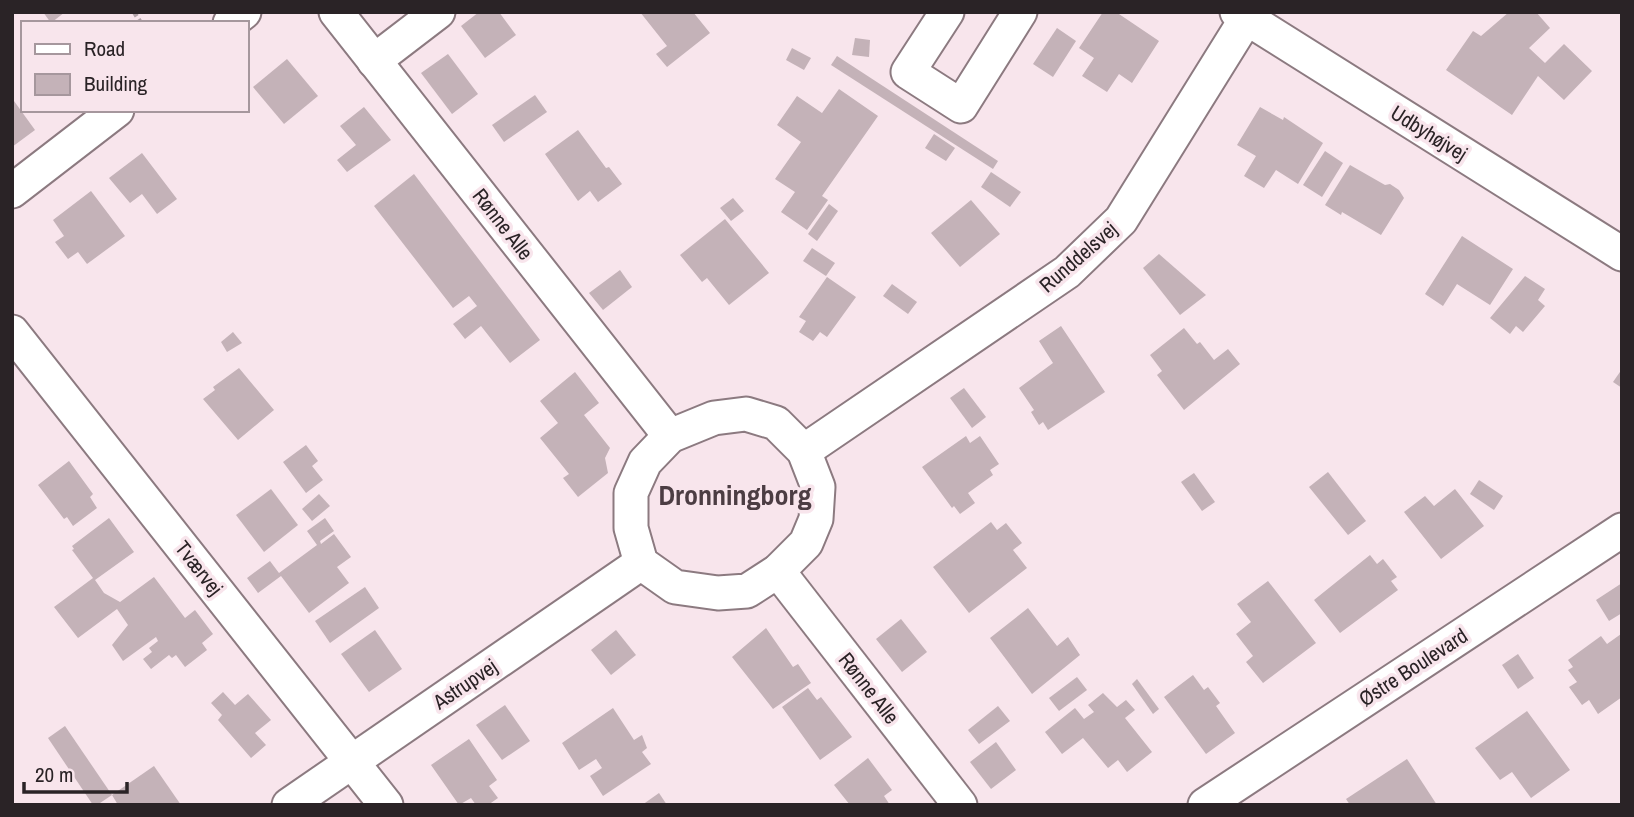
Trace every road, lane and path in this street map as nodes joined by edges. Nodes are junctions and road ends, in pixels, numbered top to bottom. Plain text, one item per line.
1 (336, 12) edge
2 (438, 12) edge
3 (947, 12) edge
4 (1020, 12) edge
5 (1241, 15) edge
6 (374, 61) junction
7 (114, 112) edge
8 (12, 191) edge
9 (1622, 254) edge
10 (12, 332) edge
11 (670, 436) junction
12 (804, 451) junction
13 (1622, 530) edge
14 (641, 563) junction
15 (778, 571) junction
16 (352, 761) junction
17 (289, 805) edge
18 (386, 805) edge
19 (960, 805) edge
20 (1205, 805) edge

1 - 6 street, Rønne Alle
2 - 6 street
3 - 4 street
5 - 9 street, Udbyhøjvej
5 - 12 street, Runddelsvej
6 - 11 street, Rønne Alle
7 - 8 street
10 - 16 street, Tværvej
11 - 12 street
11 - 14 street
12 - 15 street
13 - 20 street, Østre Boulevard
14 - 15 street
14 - 16 street, Astrupvej
15 - 19 street, Rønne Alle
16 - 17 street, Astrupvej
16 - 18 street, Tværvej

